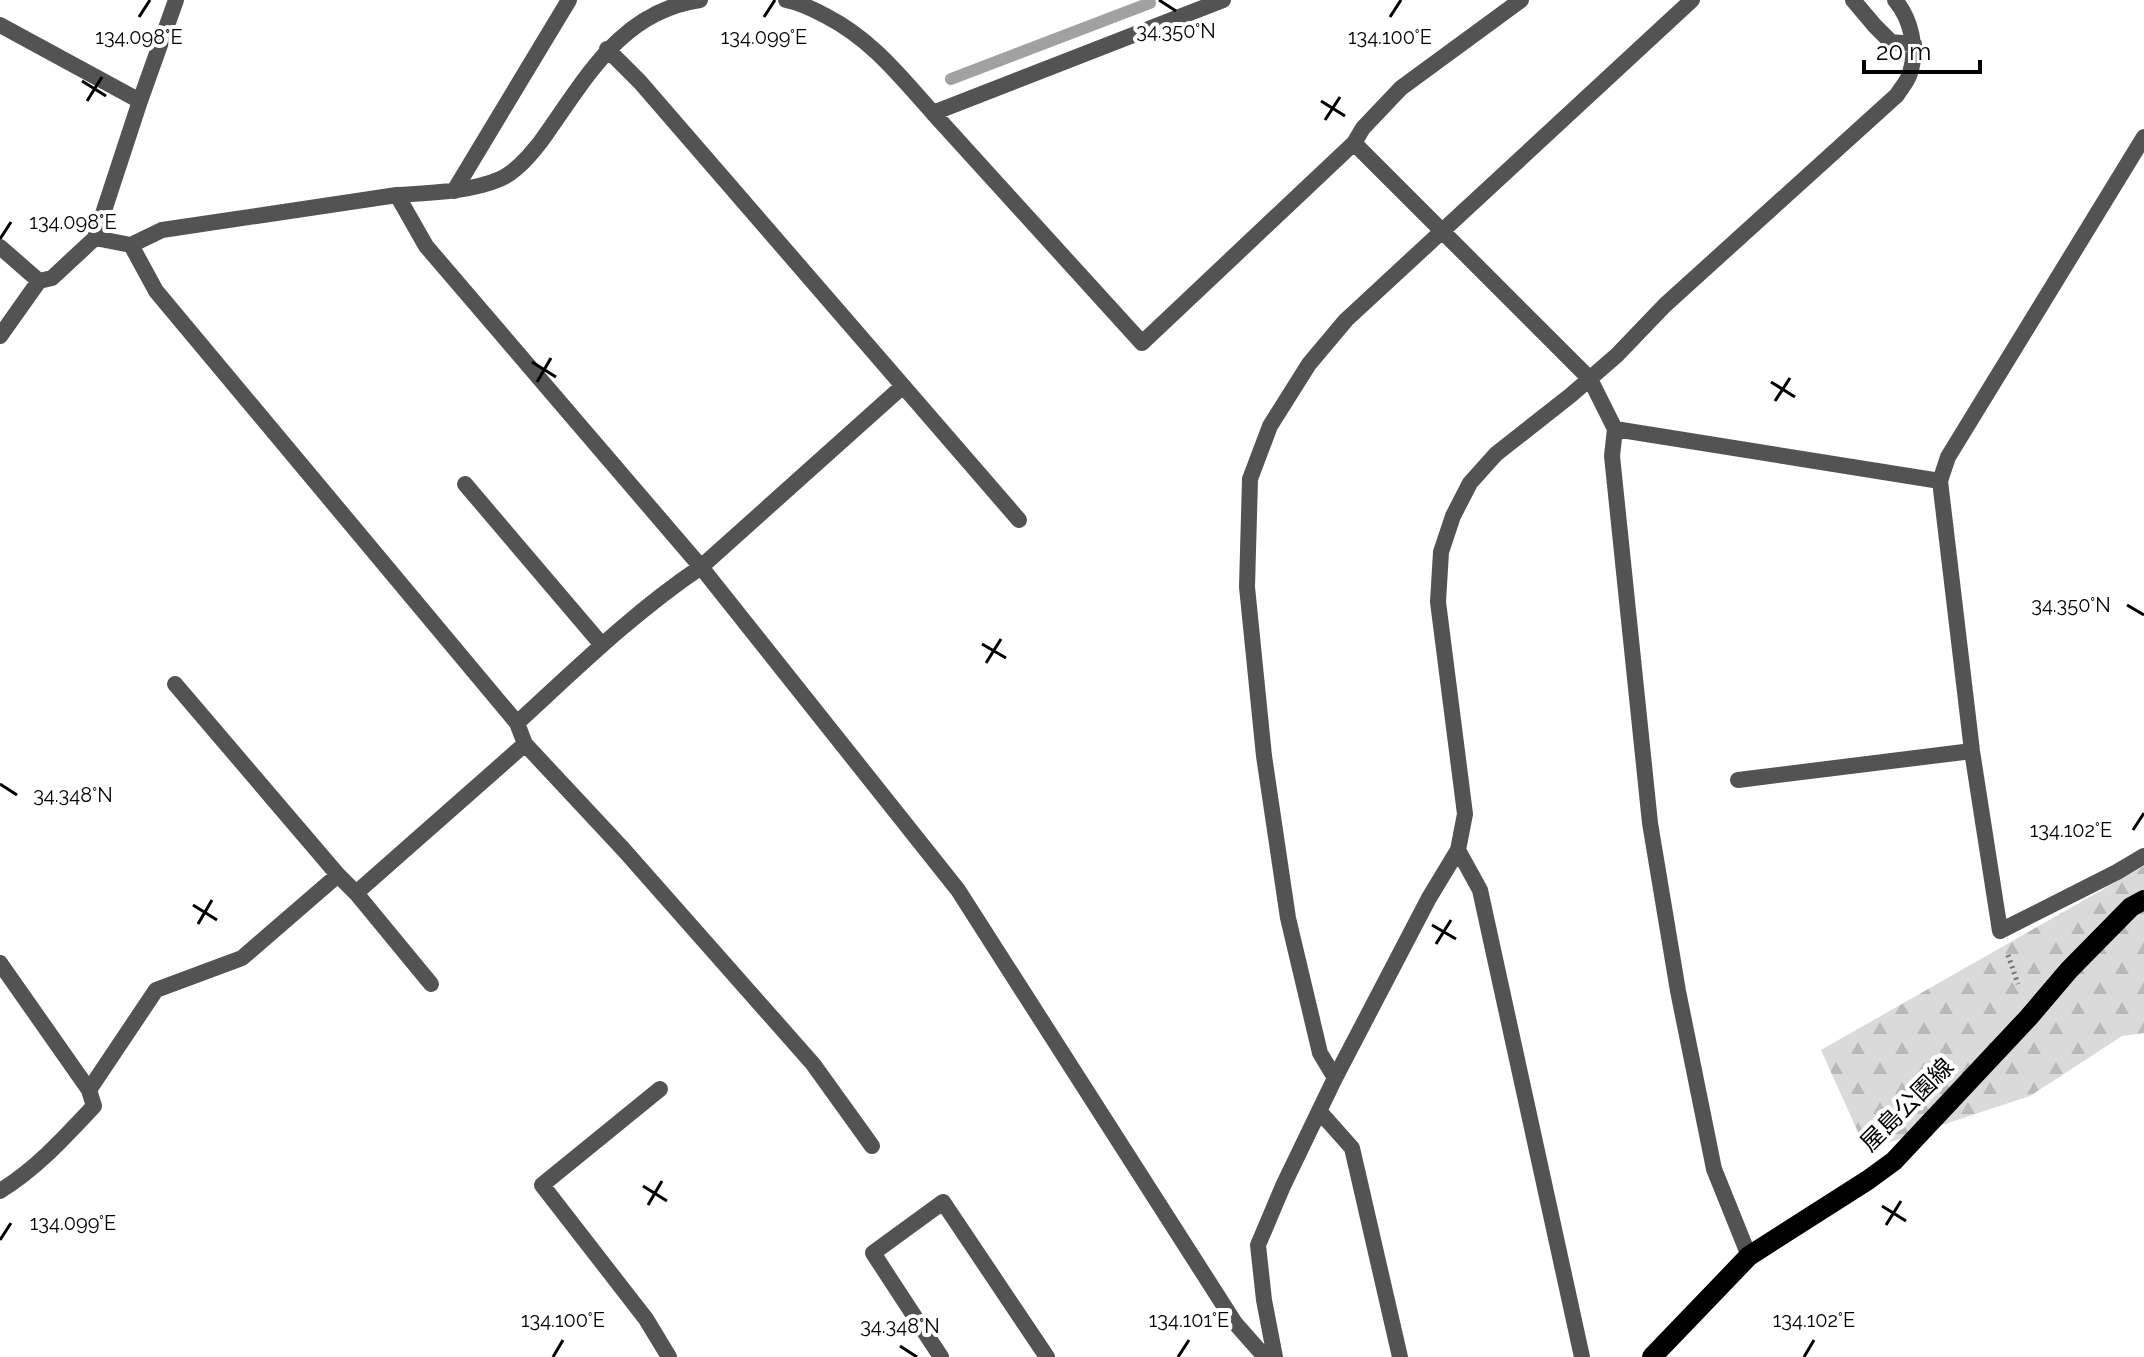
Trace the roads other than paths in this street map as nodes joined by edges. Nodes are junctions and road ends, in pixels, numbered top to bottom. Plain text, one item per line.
1 (176, 0) edge
2 (569, 0) edge
3 (700, 0) edge
4 (786, 0) edge
5 (1223, 0) edge
6 (1521, 0) edge
7 (1692, 0) edge
8 (1853, 0) edge
9 (1895, 0) edge
10 (1194, 5) edge
11 (0, 25) edge
12 (1914, 44) junction
13 (607, 49) junction
14 (140, 101) junction
15 (933, 113) junction
16 (2144, 137) edge
17 (1354, 143) junction
18 (454, 191) junction
19 (397, 195) junction
20 (1442, 231) junction
21 (95, 238) junction
22 (131, 245) junction
23 (0, 247) edge
24 (39, 281) junction
25 (0, 336) edge
26 (1590, 379) junction
27 (903, 386) junction
28 (1615, 429) junction
29 (1940, 481) junction
30 (465, 484) dead end
31 (1019, 520) dead end
32 (701, 567) junction
33 (602, 645) junction
34 (175, 684) dead end
35 (517, 723) junction
36 (525, 744) junction
37 (1972, 751) junction
38 (1738, 780) dead end
39 (1458, 850) junction
40 (2144, 856) edge
41 (338, 875) junction
42 (356, 893) junction
43 (2144, 900) edge
44 (0, 963) edge
45 (431, 984) dead end
46 (1335, 1078) junction
47 (660, 1089) dead end
48 (89, 1090) junction
49 (1320, 1112) junction
50 (872, 1146) dead end
51 (0, 1191) edge
52 (1749, 1256) junction
53 (669, 1357) edge
54 (941, 1357) edge
55 (1047, 1357) edge
56 (1265, 1357) edge
57 (1275, 1357) edge
58 (1400, 1357) edge
59 (1582, 1357) edge
60 (1652, 1357) edge

1 - 14 street
2 - 18 street
3 - 13 street
4 - 15 street
5 - 10 street
6 - 17 street
7 - 20 street
8 - 12 street
9 - 12 street
10 - 15 street
11 - 14 street
12 - 26 street
13 - 18 street
13 - 27 street
14 - 21 street
15 - 17 street
16 - 29 street
17 - 20 street
18 - 19 street
19 - 22 street
19 - 32 street
20 - 26 street
20 - 46 street
21 - 22 street
21 - 24 street
22 - 35 street
23 - 24 street
24 - 25 street
26 - 28 street
26 - 39 street
27 - 31 street
27 - 32 street
28 - 29 street
28 - 52 street
29 - 37 street
30 - 33 street
32 - 33 street
32 - 56 street
33 - 35 street
34 - 41 street
35 - 36 street
36 - 42 street
36 - 50 street
37 - 38 street
37 - 40 street
39 - 46 street
39 - 59 street
41 - 42 street
41 - 48 street
42 - 45 street
43 - 52 main road, 屋島公園線
44 - 48 street
46 - 49 street
47 - 53 street
48 - 51 street
49 - 57 street
49 - 58 street
52 - 60 main road, 屋島公園線
54 - 55 street

